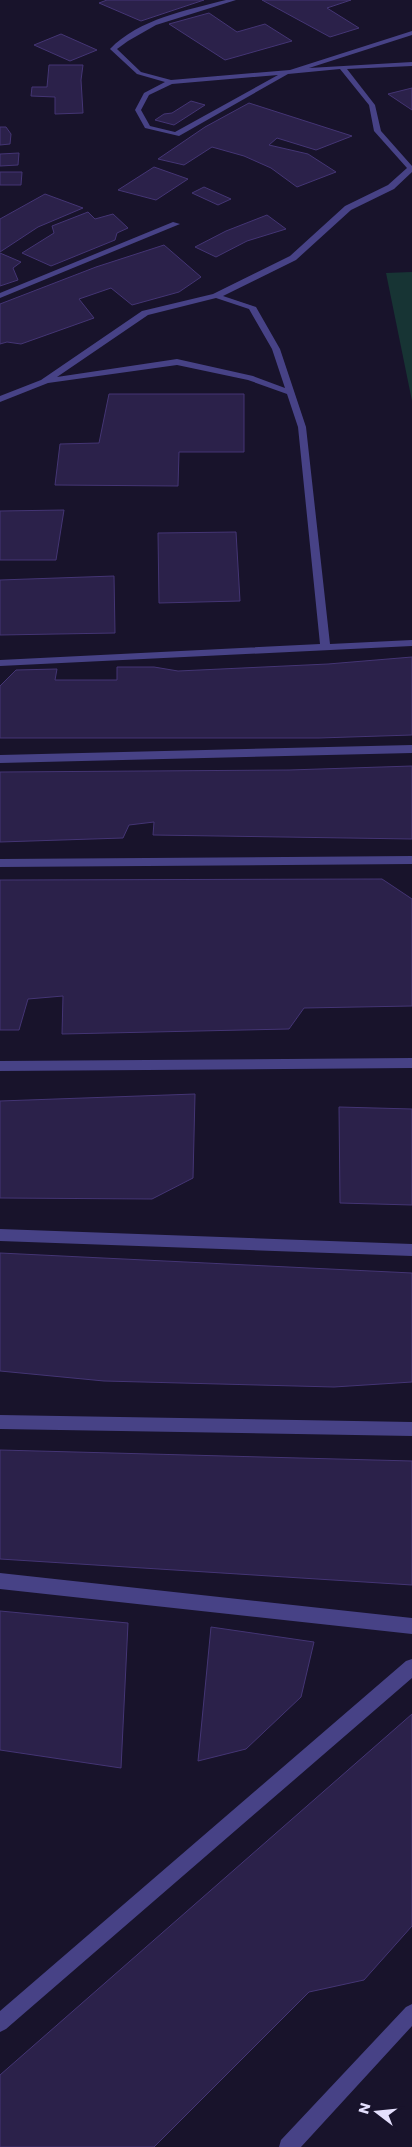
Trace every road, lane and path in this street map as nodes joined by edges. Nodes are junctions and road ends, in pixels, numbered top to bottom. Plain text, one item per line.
1 (233, 0) edge
2 (412, 33) edge
3 (412, 64) edge
4 (342, 67) junction
5 (286, 73) junction
6 (171, 82) junction
7 (411, 169) edge
8 (176, 224) dead end
9 (0, 296) edge
10 (216, 296) junction
11 (44, 382) junction
12 (291, 393) junction
13 (0, 399) edge
14 (412, 643) edge
15 (325, 647) junction
16 (0, 662) edge
17 (412, 749) edge
18 (0, 759) edge
19 (412, 860) edge
20 (0, 863) edge
21 (412, 1063) edge
22 (0, 1066) edge
23 (0, 1235) edge
24 (412, 1250) edge
25 (0, 1422) edge
26 (412, 1429) edge
27 (0, 1581) edge
28 (412, 1626) edge
29 (412, 1667) edge
30 (412, 2013) edge
31 (0, 2023) edge
32 (288, 2147) edge

1 - 6 street
2 - 5 street
3 - 4 street
4 - 5 street
4 - 7 street
5 - 6 street
5 - 6 street
7 - 10 street
8 - 9 street
10 - 11 street
10 - 12 street
11 - 12 street
11 - 13 street
12 - 15 street
14 - 15 street
15 - 16 street
17 - 18 street
19 - 20 street
21 - 22 street
23 - 24 street
25 - 26 street
27 - 28 street
29 - 31 street
30 - 32 street

